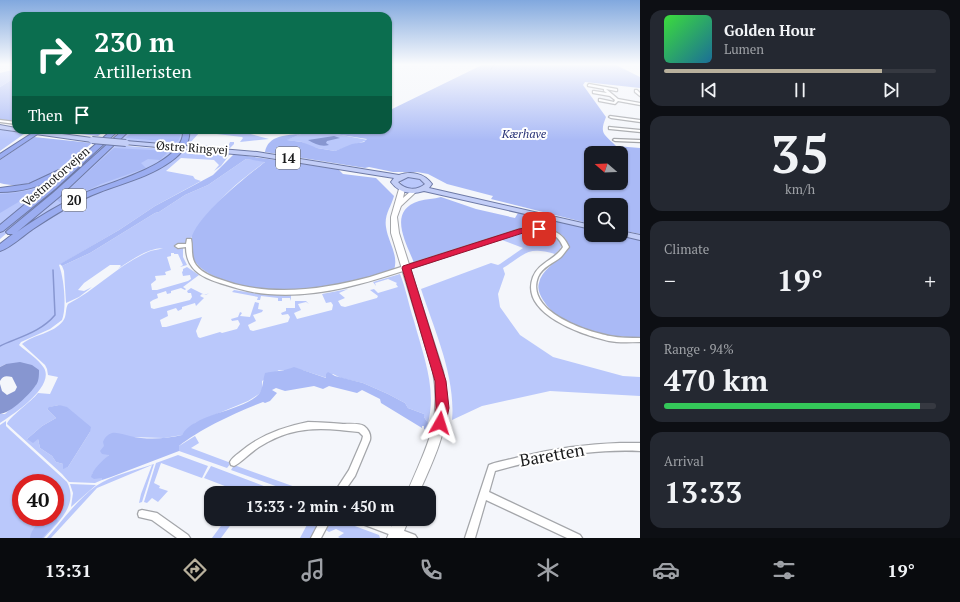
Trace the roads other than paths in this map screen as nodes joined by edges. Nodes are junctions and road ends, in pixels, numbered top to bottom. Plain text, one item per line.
1 (605, 90) edge
2 (636, 91) dead end
3 (594, 92) dead end
4 (640, 95) edge
5 (612, 96) junction
6 (627, 98) dead end
7 (600, 100) dead end
8 (617, 100) junction
9 (640, 104) edge
10 (611, 117) dead end
11 (0, 121) edge
12 (640, 121) edge
13 (12, 122) edge
14 (0, 127) edge
15 (610, 128) dead end
16 (12, 129) edge
17 (640, 131) edge
18 (31, 134) edge
19 (48, 134) edge
20 (111, 134) edge
21 (112, 134) edge
22 (123, 134) edge
23 (186, 134) edge
24 (615, 140) dead end
25 (640, 142) edge
26 (180, 147) junction
27 (0, 155) edge
28 (397, 179) junction
29 (427, 186) junction
30 (402, 189) junction
31 (0, 190) edge
32 (414, 191) junction
33 (398, 206) junction
34 (584, 225) edge
35 (0, 229) edge
36 (628, 235) edge
37 (640, 238) edge
38 (0, 241) edge
39 (178, 246) dead end
40 (0, 248) edge
41 (406, 268) junction
42 (640, 340) edge
43 (640, 447) edge
44 (234, 462) dead end
45 (343, 486) edge
46 (416, 486) edge
47 (484, 494) junction
48 (142, 514) dead end
49 (322, 526) edge
50 (375, 526) edge
51 (395, 535) edge
52 (185, 538) edge
53 (316, 538) edge
54 (412, 538) edge
55 (470, 538) edge
56 (577, 538) edge

1 - 5 street
2 - 4 street
3 - 5 street
5 - 6 street
5 - 8 street
7 - 8 street
8 - 9 street
10 - 12 street
11 - 13 street
14 - 16 main road, Østre Ringvej / 14
15 - 17 street
18 - 27 highway
19 - 26 main road, Østre Ringvej / 14, bridge
20 - 31 highway, 20
21 - 35 highway, Vestmotorvejen
22 - 38 highway, Vestmotorvejen
23 - 26 highway
24 - 25 street
26 - 28 main road, Østre Ringvej / 14
26 - 40 highway, 20
28 - 29 main road, 14
28 - 30 main road, 14
29 - 32 main road, 14
29 - 34 main road, 14
30 - 32 main road, 14
30 - 33 street
32 - 33 street
33 - 41 street
36 - 37 main road
39 - 41 street
41 - 42 street
41 - 46 street
43 - 47 street, Baretten
44 - 45 street
47 - 55 street, Baretten
47 - 56 street
48 - 52 street
49 - 53 street
50 - 51 street
51 - 54 street

